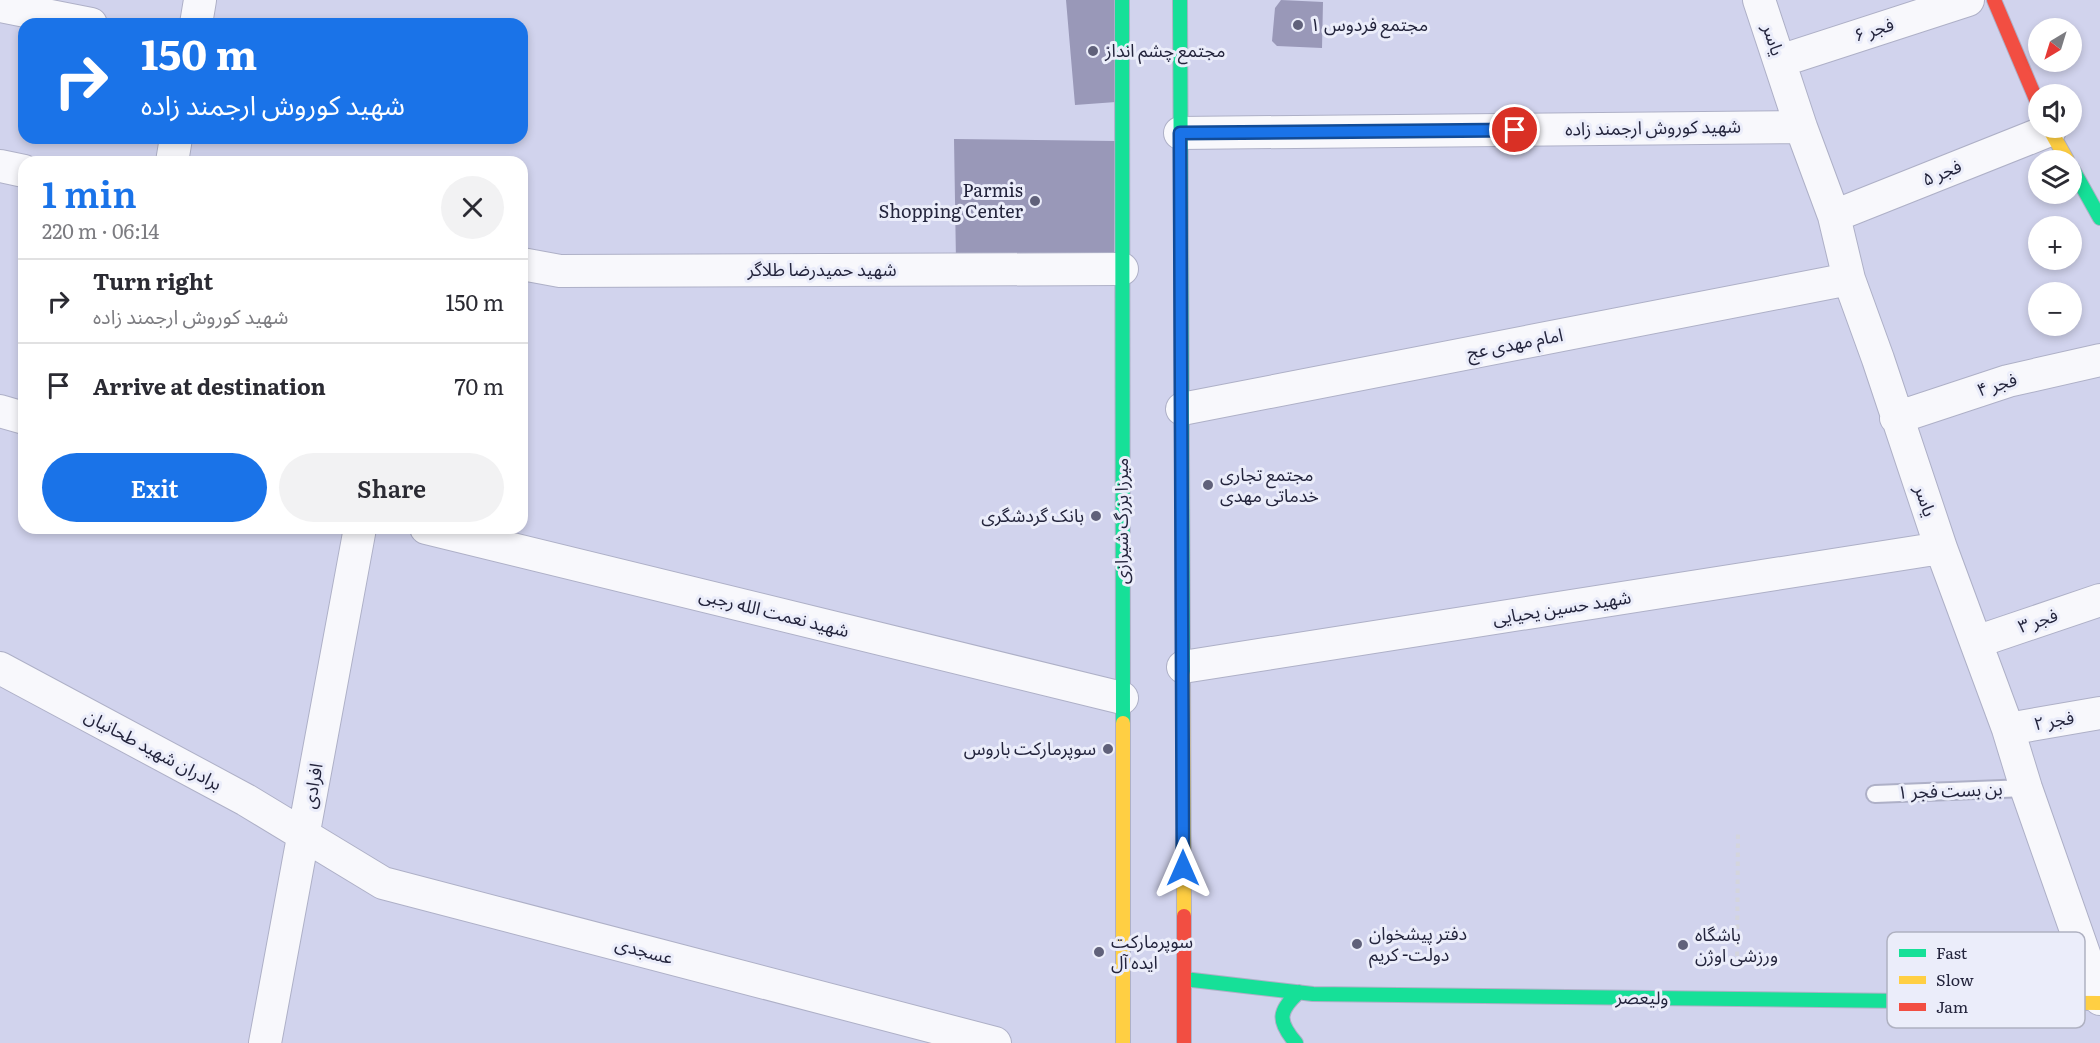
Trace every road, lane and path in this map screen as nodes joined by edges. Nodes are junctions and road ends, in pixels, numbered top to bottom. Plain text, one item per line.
1 (200, 0) edge
2 (1122, 0) edge
3 (1180, 0) edge
4 (1759, 0) edge
5 (1968, 0) edge
6 (1994, 0) edge
7 (0, 6) edge
8 (61, 18) edge
9 (196, 18) edge
10 (1780, 61) junction
11 (2030, 84) edge
12 (1801, 127) junction
13 (2028, 128) edge
14 (1180, 133) junction
15 (0, 166) edge
16 (18, 170) edge
17 (2082, 186) edge
18 (1834, 216) junction
19 (2100, 218) edge
20 (528, 265) edge
21 (1122, 268) junction
22 (1849, 279) junction
23 (2100, 360) edge
24 (1182, 409) junction
25 (0, 411) edge
26 (18, 416) edge
27 (1896, 418) junction
28 (359, 534) edge
29 (451, 534) edge
30 (1941, 548) junction
31 (2100, 600) edge
32 (1976, 642) junction
33 (1183, 667) junction
34 (0, 668) edge
35 (1122, 698) junction
36 (2100, 713) edge
37 (2008, 729) junction
38 (2026, 788) junction
39 (1875, 794) dead end
40 (1738, 830) dead end
41 (303, 835) junction
42 (2076, 932) edge
43 (2085, 958) edge
44 (1184, 979) junction
45 (1299, 992) junction
46 (1736, 999) junction
47 (1887, 1000) edge
48 (2085, 1001) edge
49 (2100, 1001) edge
50 (265, 1043) edge
51 (995, 1043) edge
52 (1123, 1043) edge
53 (1184, 1043) edge
54 (1296, 1043) edge

1 - 9 street
2 - 21 main road, میرزا بزرگ شیرازی
3 - 14 main road
4 - 10 street, یاسر
5 - 10 street, فجر ۶
6 - 11 main road
7 - 8 street
10 - 12 street, یاسر
12 - 14 street, شهید کوروش ارجمند زاده
12 - 18 street, یاسر
13 - 18 street, فجر ۵
14 - 24 main road
15 - 16 street
17 - 19 main road
18 - 22 street, یاسر
20 - 21 street, شهید حمیدرضا طلاگر
21 - 35 main road, میرزا بزرگ شیرازی
22 - 24 street, امام مهدی عج
22 - 27 street, یاسر
23 - 27 street, فجر ۴
24 - 33 main road
25 - 26 street
27 - 30 street, یاسر
28 - 41 street, افرادی
29 - 35 street, شهید نعمت الله رجبی
30 - 32 street, یاسر
30 - 33 street, شهید حسین یحیایی
31 - 32 street, فجر ۳
32 - 37 street, یاسر
33 - 44 main road
34 - 41 street, برادران شهید طحانیان
35 - 52 main road, میرزا بزرگ شیرازی
36 - 37 street, فجر ۲
37 - 38 street, یاسر
38 - 39 lane, بن بست فجر ۱
38 - 42 street, یاسر
40 - 46 path
41 - 50 street, افرادی
41 - 51 street, عسجدی
43 - 49 street, یاسر
44 - 45 main road, ولیعصر
44 - 53 main road
45 - 46 main road, ولیعصر
45 - 54 main road
46 - 47 main road, ولیعصر
48 - 49 main road, ولیعصر

